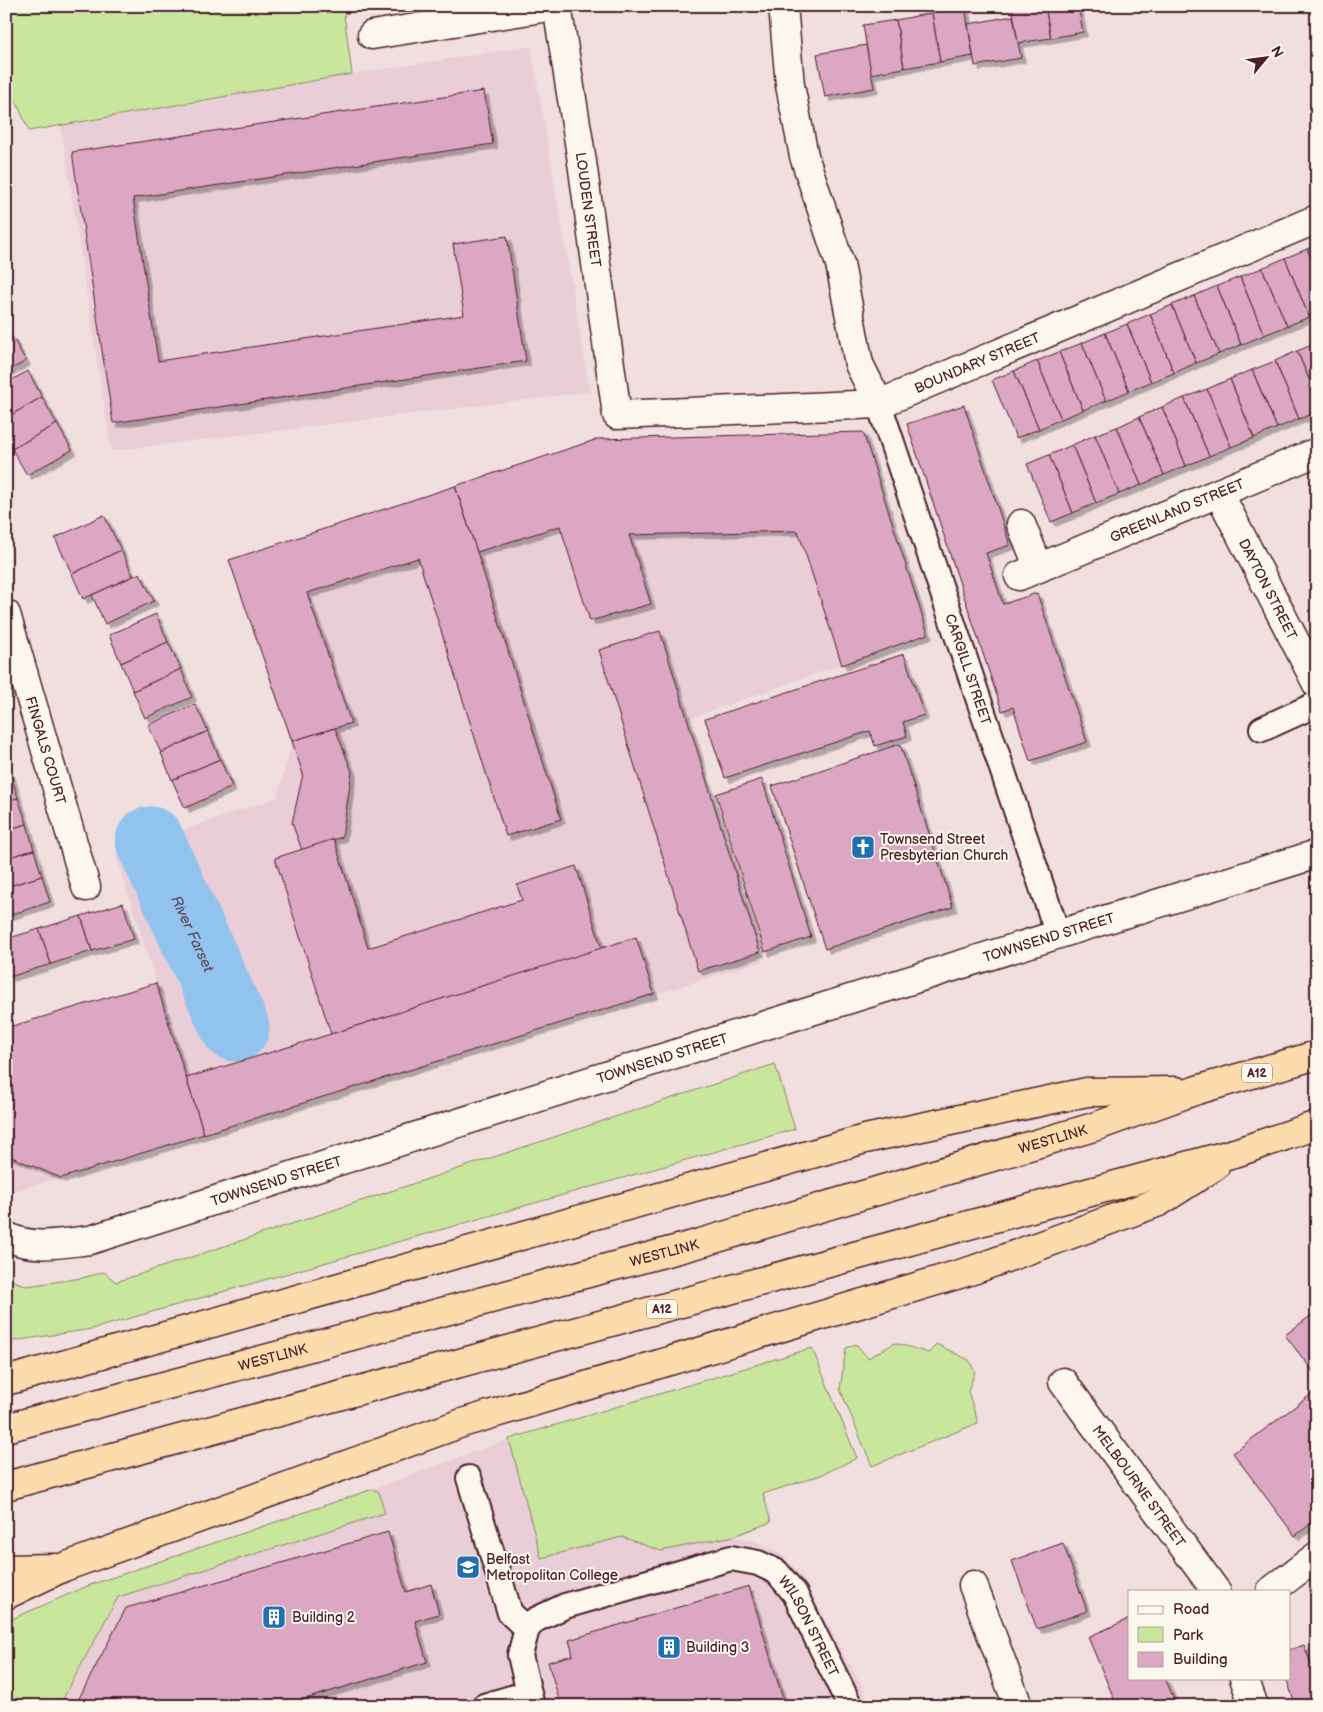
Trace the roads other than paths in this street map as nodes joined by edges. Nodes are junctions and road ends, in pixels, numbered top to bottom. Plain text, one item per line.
1 (556, 6) edge
2 (782, 6) edge
3 (474, 13) edge
4 (372, 36) dead end
5 (1317, 219) edge
6 (879, 404) junction
7 (617, 415) joint
8 (1317, 452) edge
9 (1219, 493) junction
10 (1022, 524) dead end
11 (6, 614) edge
12 (1317, 684) edge
13 (1317, 704) edge
14 (1262, 730) dead end
15 (1317, 854) edge
16 (86, 887) dead end
17 (1058, 935) junction
18 (1317, 1055) edge
19 (1197, 1090) junction
20 (1317, 1125) edge
21 (1238, 1152) junction
22 (6, 1236) edge
23 (6, 1381) edge
24 (1063, 1382) dead end
25 (6, 1428) edge
26 (469, 1478) dead end
27 (6, 1486) edge
28 (1317, 1556) edge
29 (64, 1568) junction
30 (6, 1569) edge
31 (973, 1585) dead end
32 (1215, 1590) edge
33 (1272, 1590) edge
34 (6, 1595) edge
35 (527, 1629) junction
36 (1245, 1680) edge
37 (530, 1699) edge
38 (484, 1706) edge
39 (850, 1706) edge
40 (1018, 1706) edge
41 (1254, 1706) edge

1 - 3 street
1 - 7 street, LOUDEN STREET
2 - 6 street
3 - 4 street
5 - 6 street, BOUNDARY STREET
6 - 7 street, BOUNDARY STREET
6 - 17 lane, CARGILL STREET
8 - 9 street, GREENLAND STREET
9 - 10 street, GREENLAND STREET
9 - 12 street, DAYTON STREET
11 - 16 street, FINGALS COURT
13 - 14 lane
15 - 17 street, TOWNSEND STREET
17 - 22 street, TOWNSEND STREET
18 - 19 highway, WESTLINK / A12
19 - 23 highway
19 - 25 highway, WESTLINK / A12
20 - 21 highway, A12
21 - 27 highway, A12
21 - 29 highway
24 - 32 street, MELBOURNE STREET
26 - 35 lane
28 - 33 street
29 - 30 highway
29 - 34 highway
31 - 40 street
35 - 37 lane
35 - 39 lane, WILSON STREET
36 - 41 street
37 - 38 lane

